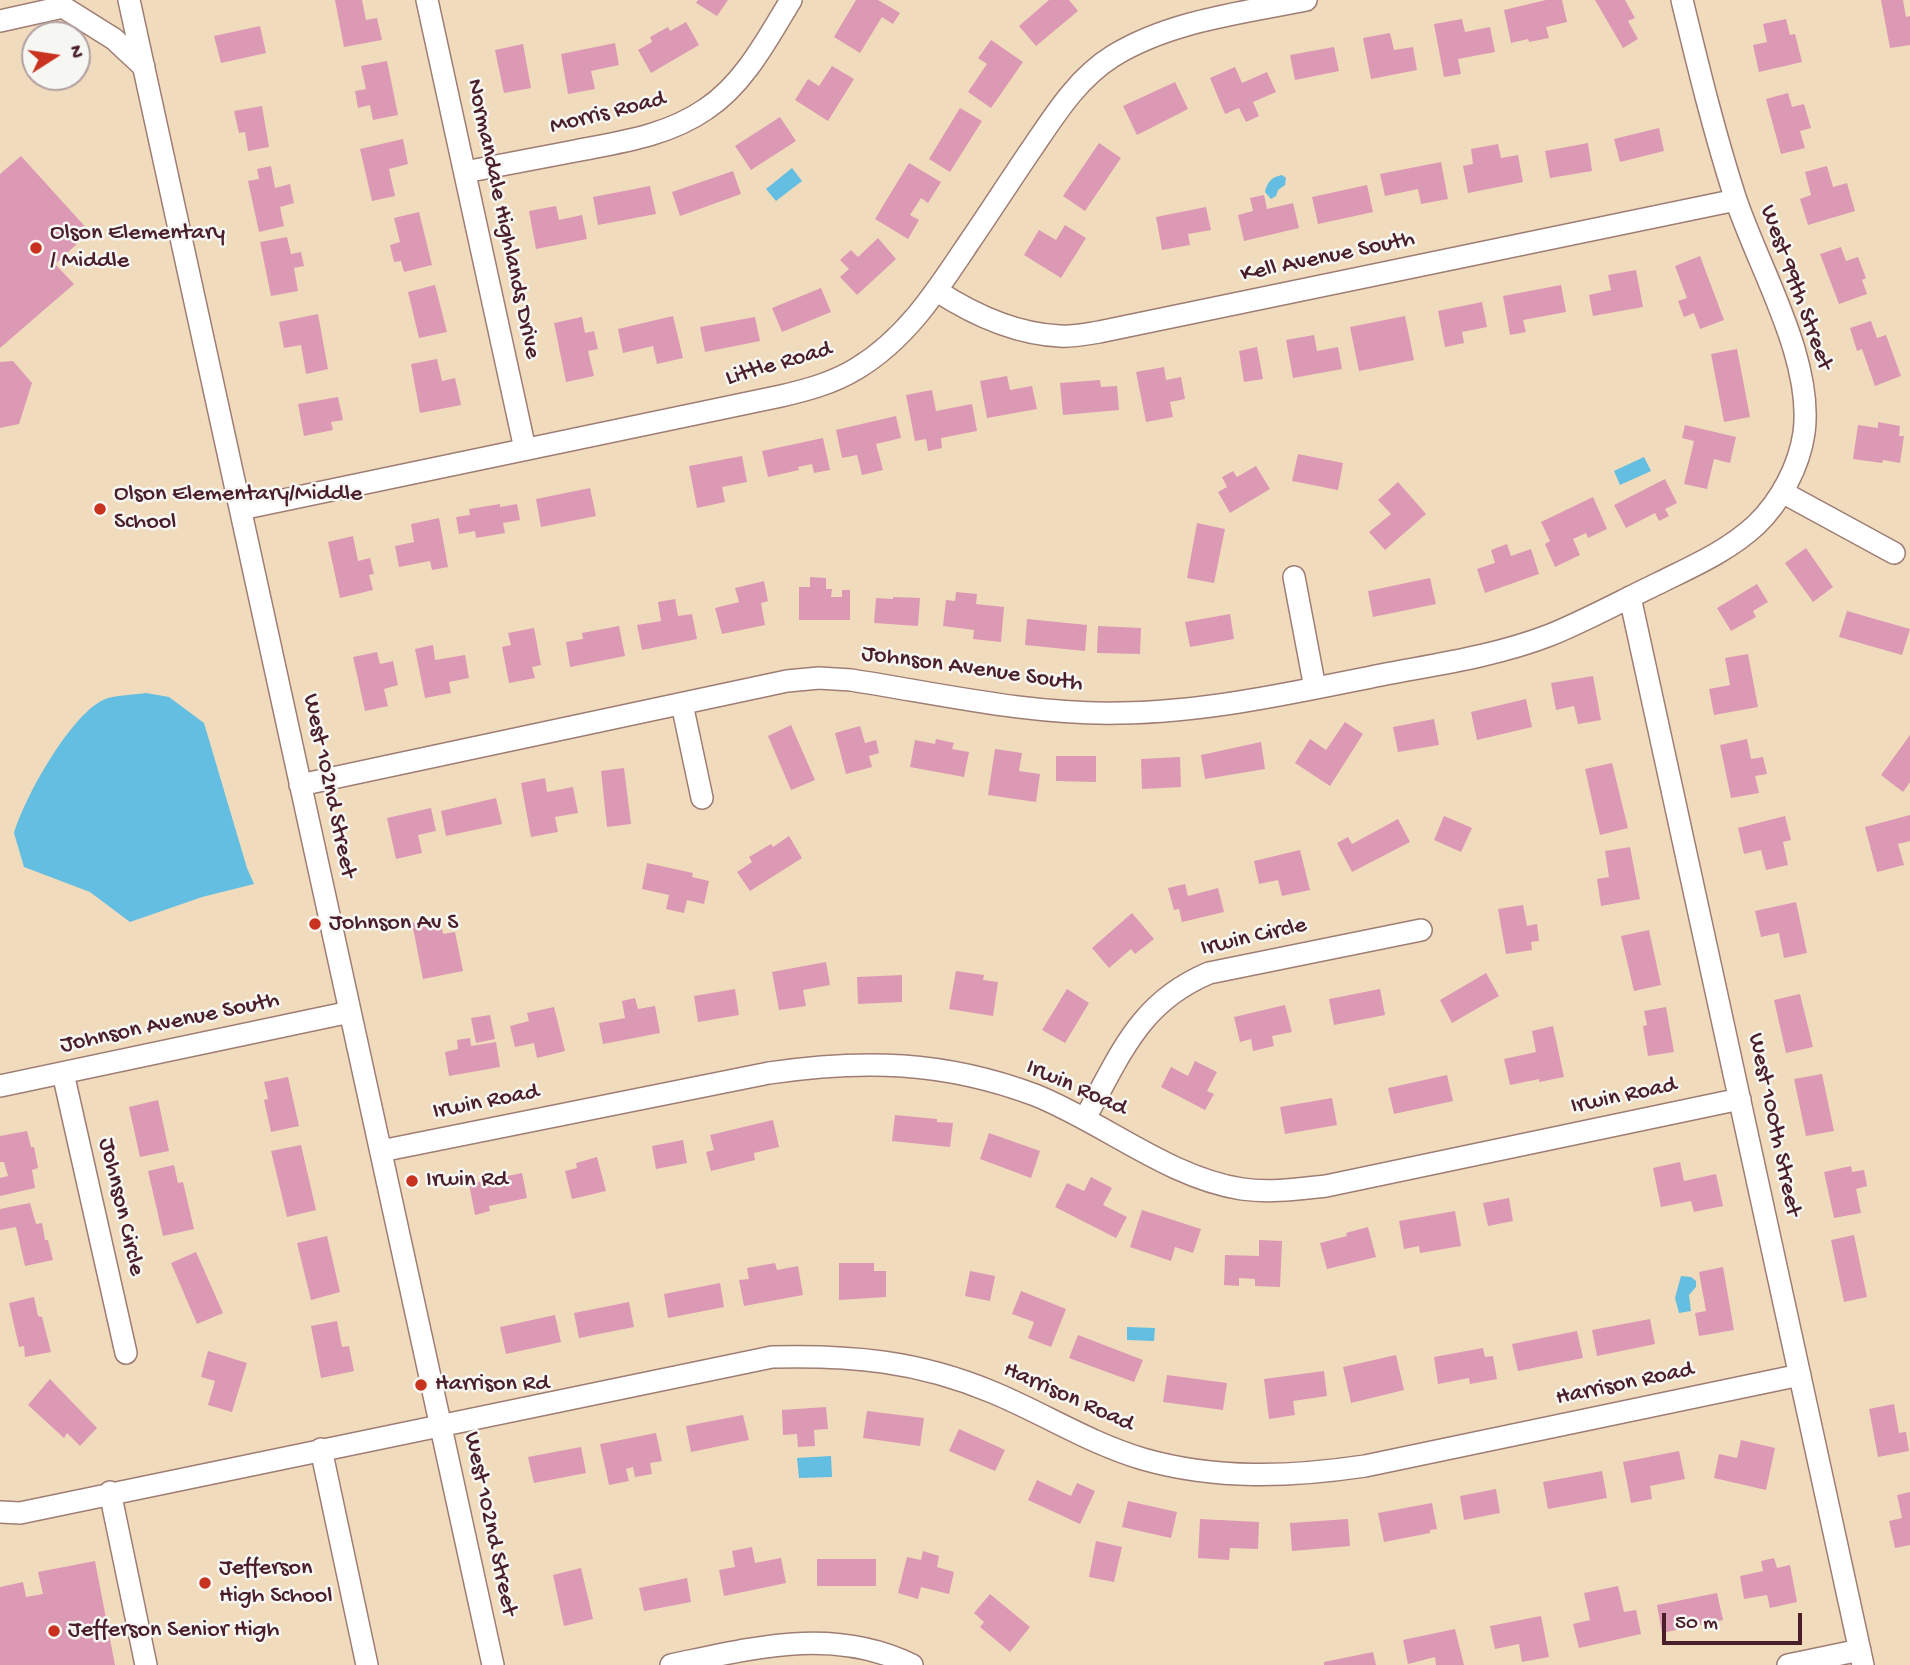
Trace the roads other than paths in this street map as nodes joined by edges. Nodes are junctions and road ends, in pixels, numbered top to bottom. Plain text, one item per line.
1 (129, 0) edge
2 (427, 0) edge
3 (791, 0) edge
4 (1304, 0) edge
5 (1682, 0) edge
6 (72, 4) edge
7 (0, 21) edge
8 (144, 67) junction
9 (465, 172) junction
10 (1736, 200) junction
11 (937, 291) junction
12 (525, 449) junction
13 (1782, 492) junction
14 (241, 509) junction
15 (1894, 553) dead end
16 (1294, 577) dead end
17 (1630, 597) junction
18 (1315, 688) junction
19 (682, 704) junction
20 (300, 785) junction
21 (702, 798) dead end
22 (1421, 930) dead end
23 (350, 1012) junction
24 (63, 1073) junction
25 (0, 1086) edge
26 (1740, 1100) junction
27 (1085, 1118) junction
28 (381, 1151) junction
29 (126, 1353) dead end
30 (1800, 1375) junction
31 (440, 1424) junction
32 (321, 1449) junction
33 (110, 1492) junction
34 (0, 1512) edge
35 (1862, 1658) edge
36 (908, 1664) edge
37 (146, 1665) edge
38 (367, 1665) edge
39 (492, 1665) edge
40 (671, 1665) edge
41 (1788, 1665) edge

1 - 8 street, West 102nd Street
2 - 9 street, Normandale Highlands Drive
3 - 9 street, Morris Road
4 - 11 street, Little Road
5 - 10 street, West 99th Street
6 - 7 street
6 - 8 street
8 - 14 street, West 102nd Street
9 - 12 street, Normandale Highlands Drive
10 - 11 street, Kell Avenue South
10 - 13 street, West 99th Street
11 - 12 street, Little Road
12 - 14 street, Little Road
13 - 15 street
13 - 17 street, West 99th Street
14 - 20 street, West 102nd Street
16 - 18 street
17 - 18 street, Johnson Avenue South
17 - 26 street, West 100th Street
18 - 19 street, Johnson Avenue South
19 - 20 street, Johnson Avenue South
19 - 21 street
20 - 23 street, West 102nd Street
22 - 27 street, Irwin Circle
23 - 24 street, Johnson Avenue South
23 - 28 street, West 102nd Street
24 - 25 street, Johnson Avenue South
24 - 29 street, Johnson Circle
26 - 27 street, Irwin Road
26 - 30 street, West 100th Street
27 - 28 street, Irwin Road
28 - 31 street, West 102nd Street
30 - 31 street, Harrison Road
30 - 35 street, West 100th Street
31 - 32 street, Harrison Road
31 - 39 street, West 102nd Street
32 - 33 street, Harrison Road
32 - 38 street
33 - 34 street, Harrison Road
33 - 37 street
35 - 41 street
36 - 40 street

